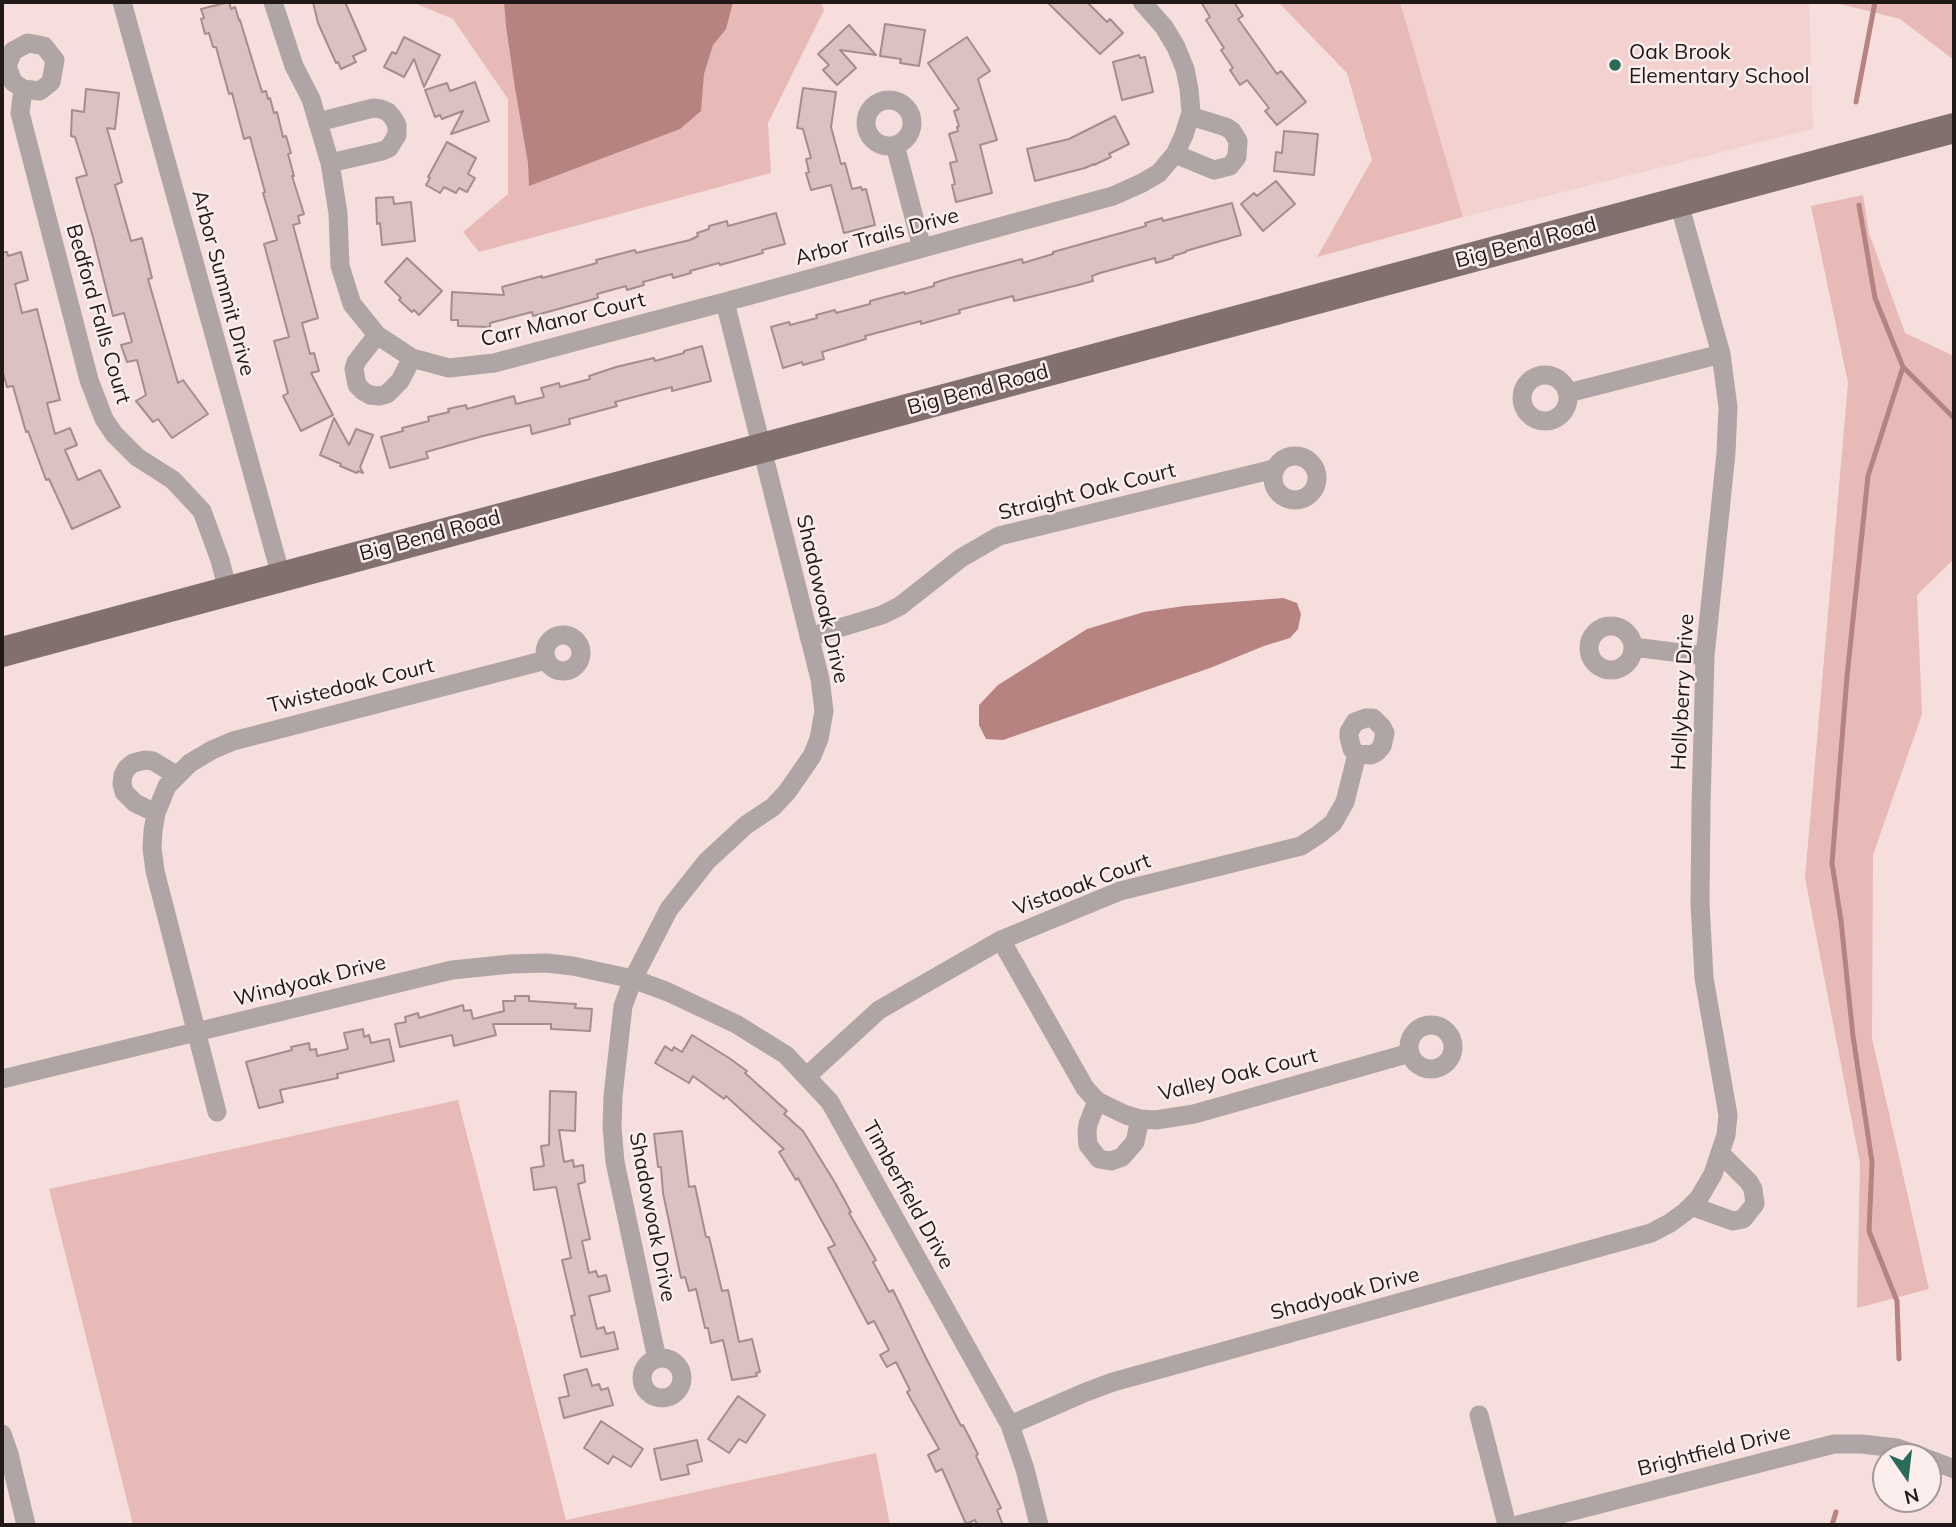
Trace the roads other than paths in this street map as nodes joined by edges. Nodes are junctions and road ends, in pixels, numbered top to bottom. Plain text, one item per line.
1 (122, 2) edge
2 (273, 2) edge
3 (1142, 2) edge
4 (23, 89) dead end
5 (1190, 116) junction
6 (318, 122) junction
7 (1954, 128) edge
8 (895, 145) dead end
9 (1175, 155) junction
10 (330, 163) junction
11 (1679, 203) junction
12 (922, 248) junction
13 (725, 302) junction
14 (377, 335) junction
15 (1721, 354) junction
16 (412, 358) junction
17 (1567, 393) dead end
18 (763, 447) junction
19 (1274, 469) dead end
20 (281, 576) junction
21 (228, 591) junction
22 (809, 636) junction
23 (1633, 647) dead end
24 (2, 652) edge
25 (1704, 656) junction
26 (546, 660) dead end
27 (1357, 754) dead end
28 (176, 775) junction
29 (156, 813) junction
30 (1001, 940) junction
31 (633, 979) junction
32 (197, 1032) junction
33 (1410, 1053) dead end
34 (807, 1076) junction
35 (2, 1079) edge
36 (1097, 1101) junction
37 (217, 1112) dead end
38 (1140, 1119) junction
39 (1721, 1154) junction
40 (1707, 1185) joint
41 (1691, 1206) junction
42 (657, 1359) dead end
43 (1479, 1415) dead end
44 (1010, 1425) junction
45 (2, 1434) edge
46 (1872, 1445) edge
47 (26, 1525) edge
48 (1039, 1525) edge
49 (1507, 1525) edge
50 (1518, 1525) edge

1 - 20 street, Arbor Summit Drive
2 - 6 street, Carr Manor Court
3 - 5 street, Arbor Trails Drive
4 - 21 street, Bedford Falls Court
5 - 9 street, Arbor Trails Drive
5 - 9 street
6 - 10 street, Carr Manor Court
6 - 10 street
7 - 11 main road, Big Bend Road
8 - 12 street
9 - 12 street, Arbor Trails Drive
10 - 14 street, Carr Manor Court
11 - 15 street, Hollyberry Drive
11 - 18 main road, Big Bend Road
12 - 13 street, Arbor Trails Drive
13 - 16 street, Carr Manor Court
13 - 18 street
14 - 16 street, Carr Manor Court
14 - 16 street
15 - 17 street
15 - 25 street, Hollyberry Drive
18 - 20 main road, Big Bend Road
18 - 22 street, Shadowoak Drive
19 - 22 street, Straight Oak Court
20 - 21 main road, Big Bend Road
21 - 24 main road, Big Bend Road
22 - 31 street, Shadowoak Drive
23 - 25 street
25 - 39 street, Hollyberry Drive
26 - 28 street, Twistedoak Court
27 - 30 street, Vistaoak Court
28 - 29 street, Twistedoak Court
28 - 29 street
29 - 32 street, Twistedoak Court
30 - 34 street, Vistaoak Court
30 - 36 street, Valley Oak Court
31 - 32 street, Windyoak Drive
31 - 34 street, Timberfield Drive
31 - 42 street, Shadowoak Drive
32 - 35 street, Windyoak Drive
32 - 37 street, Twistedoak Court
33 - 38 street, Valley Oak Court
34 - 44 street, Timberfield Drive
36 - 38 street, Valley Oak Court
36 - 38 street
39 - 40 street, Hollyberry Drive
39 - 41 street
40 - 41 street, Shadyoak Drive
41 - 44 street, Shadyoak Drive
43 - 49 street
44 - 48 street, Timberfield Drive
45 - 47 street
46 - 50 street, Brightfield Drive

